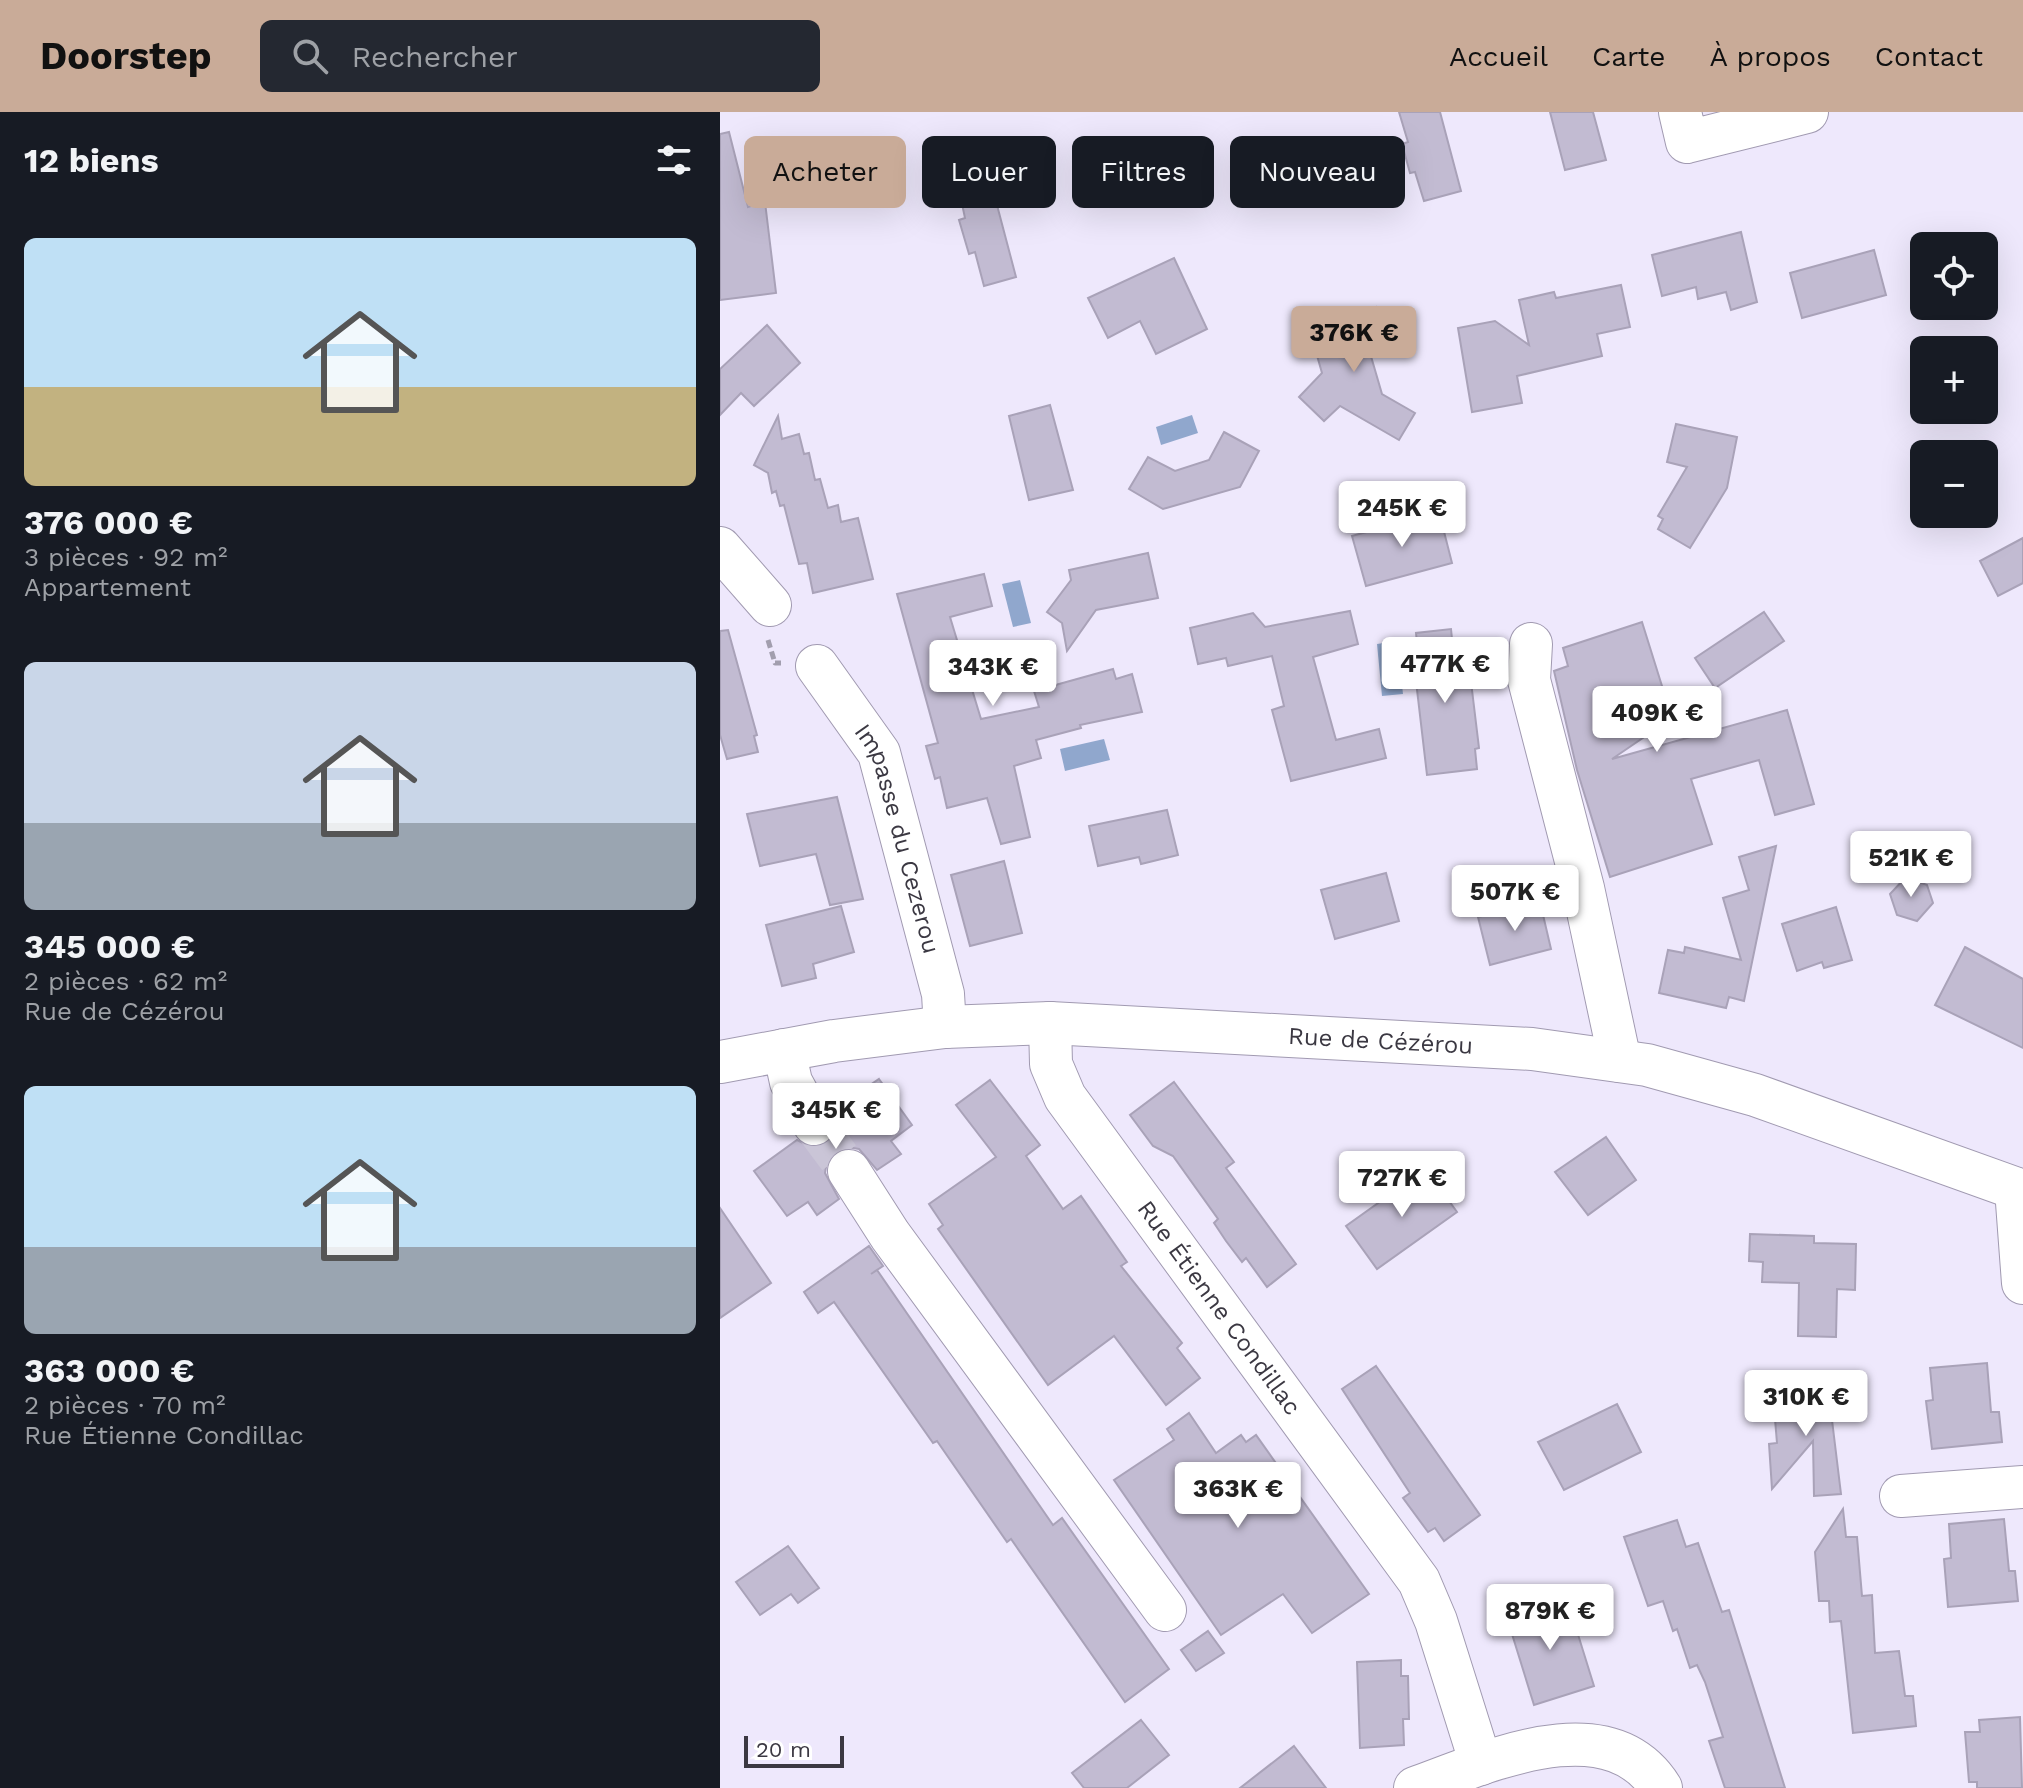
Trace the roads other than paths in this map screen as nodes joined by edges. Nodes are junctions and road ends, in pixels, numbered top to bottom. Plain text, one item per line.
1 (1680, 112) edge
2 (1807, 112) edge
3 (720, 548) edge
4 (770, 605) road end
5 (1531, 644) dead end
6 (817, 666) road end
7 (1050, 1023) junction
8 (945, 1027) junction
9 (784, 1050) junction
10 (1620, 1061) junction
11 (720, 1062) edge
12 (814, 1124) tunnel mouth
13 (849, 1171) tunnel mouth
14 (2019, 1190) edge
15 (2023, 1283) edge
16 (2023, 1487) edge
17 (1901, 1496) dead end
18 (1165, 1610) dead end
19 (1481, 1764) junction
20 (1415, 1788) edge
21 (1661, 1788) edge

1 - 2 street
3 - 4 street
5 - 10 street
6 - 8 street, Impasse du Cezerou
7 - 8 street, Rue de Cézérou
7 - 10 street, Rue de Cézérou
7 - 19 street, Rue Étienne Condillac
8 - 9 street, Rue de Cézérou
9 - 11 street, Rue de Cézérou
9 - 12 street
10 - 14 street, Rue de Cézérou
13 - 18 street
14 - 15 street
16 - 17 street
19 - 20 street
19 - 21 street

